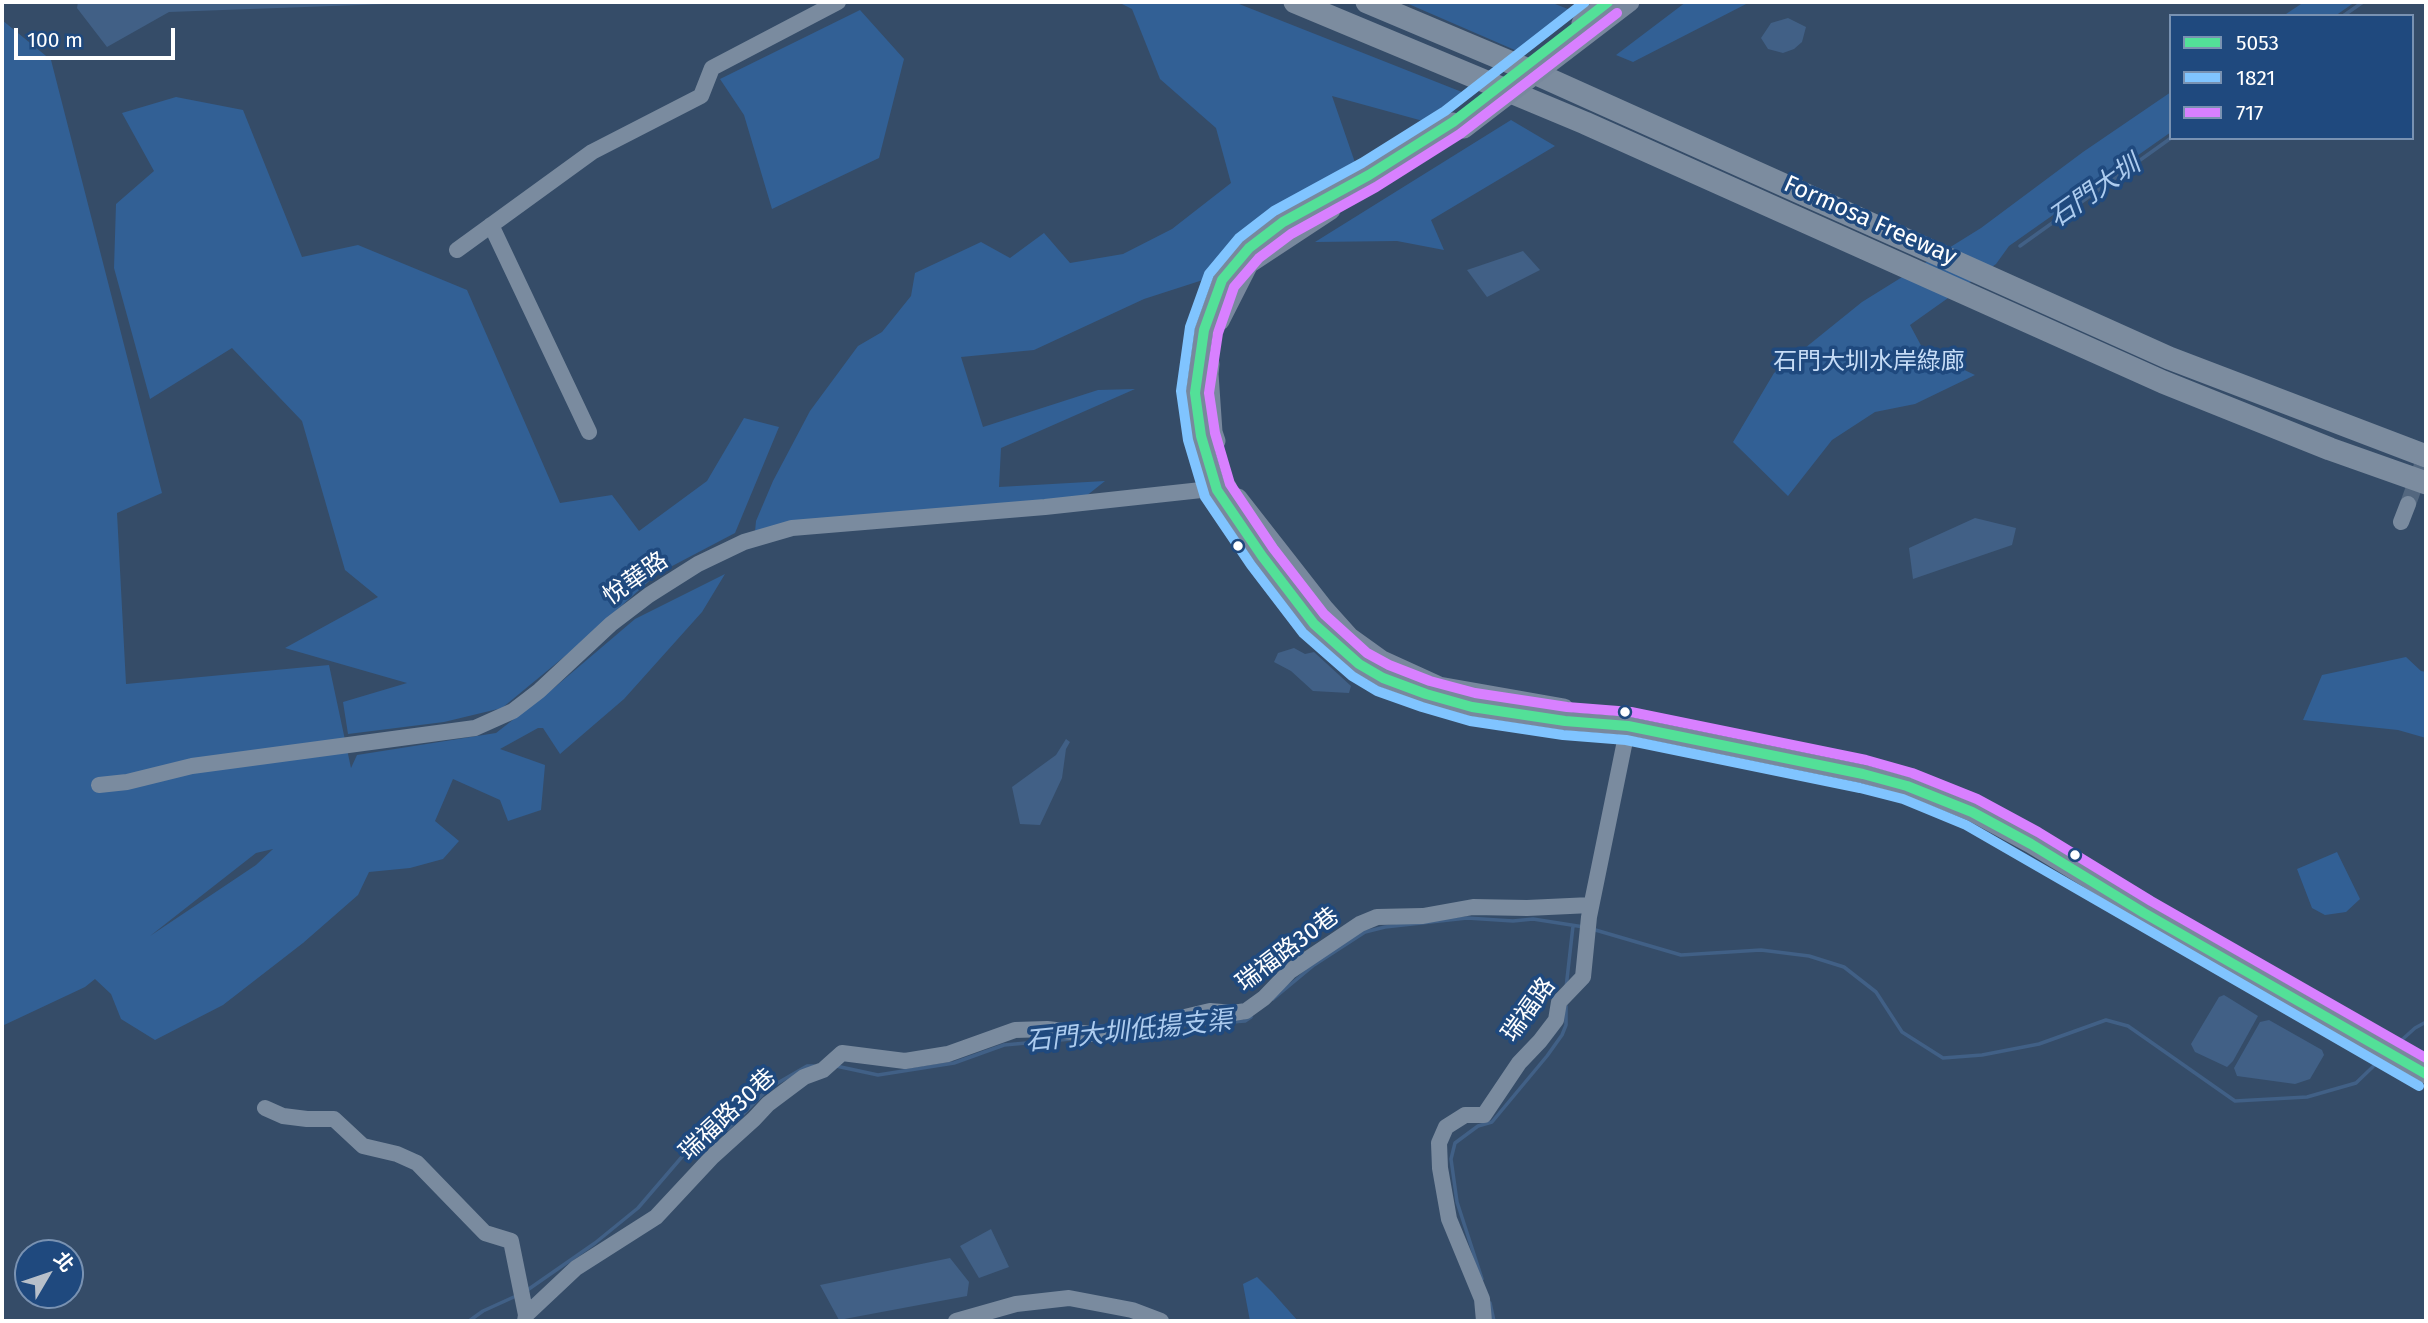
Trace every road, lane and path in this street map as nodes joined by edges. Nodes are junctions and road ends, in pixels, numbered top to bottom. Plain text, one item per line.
1 (838, 2) edge
2 (1295, 2) edge
3 (1367, 2) edge
4 (1608, 2) edge
5 (1630, 2) edge
6 (1459, 125) junction
7 (491, 225) junction
8 (457, 250) dead end
9 (589, 432) dead end
10 (2426, 456) edge
11 (2426, 483) edge
12 (1223, 488) junction
13 (2408, 504) tunnel mouth
14 (2402, 522) dead end
15 (1628, 726) junction
16 (99, 785) dead end
17 (1591, 905) junction
18 (2426, 1074) edge
19 (265, 1108) dead end
20 (525, 1318) edge
21 (956, 1321) edge
22 (1161, 1321) edge
23 (1484, 1321) edge

1 - 7 street
2 - 11 highway, Formosa Freeway
3 - 10 highway, Formosa Freeway
4 - 6 main road, bridge
5 - 6 main road, bridge
6 - 12 main road
7 - 8 street
7 - 9 street
12 - 15 main road
12 - 16 street, 悅華路
13 - 14 street
15 - 17 street, 瑞福路
15 - 18 main road
17 - 20 street, 瑞福路30巷
17 - 23 street, 瑞福路
19 - 20 street
21 - 22 street

